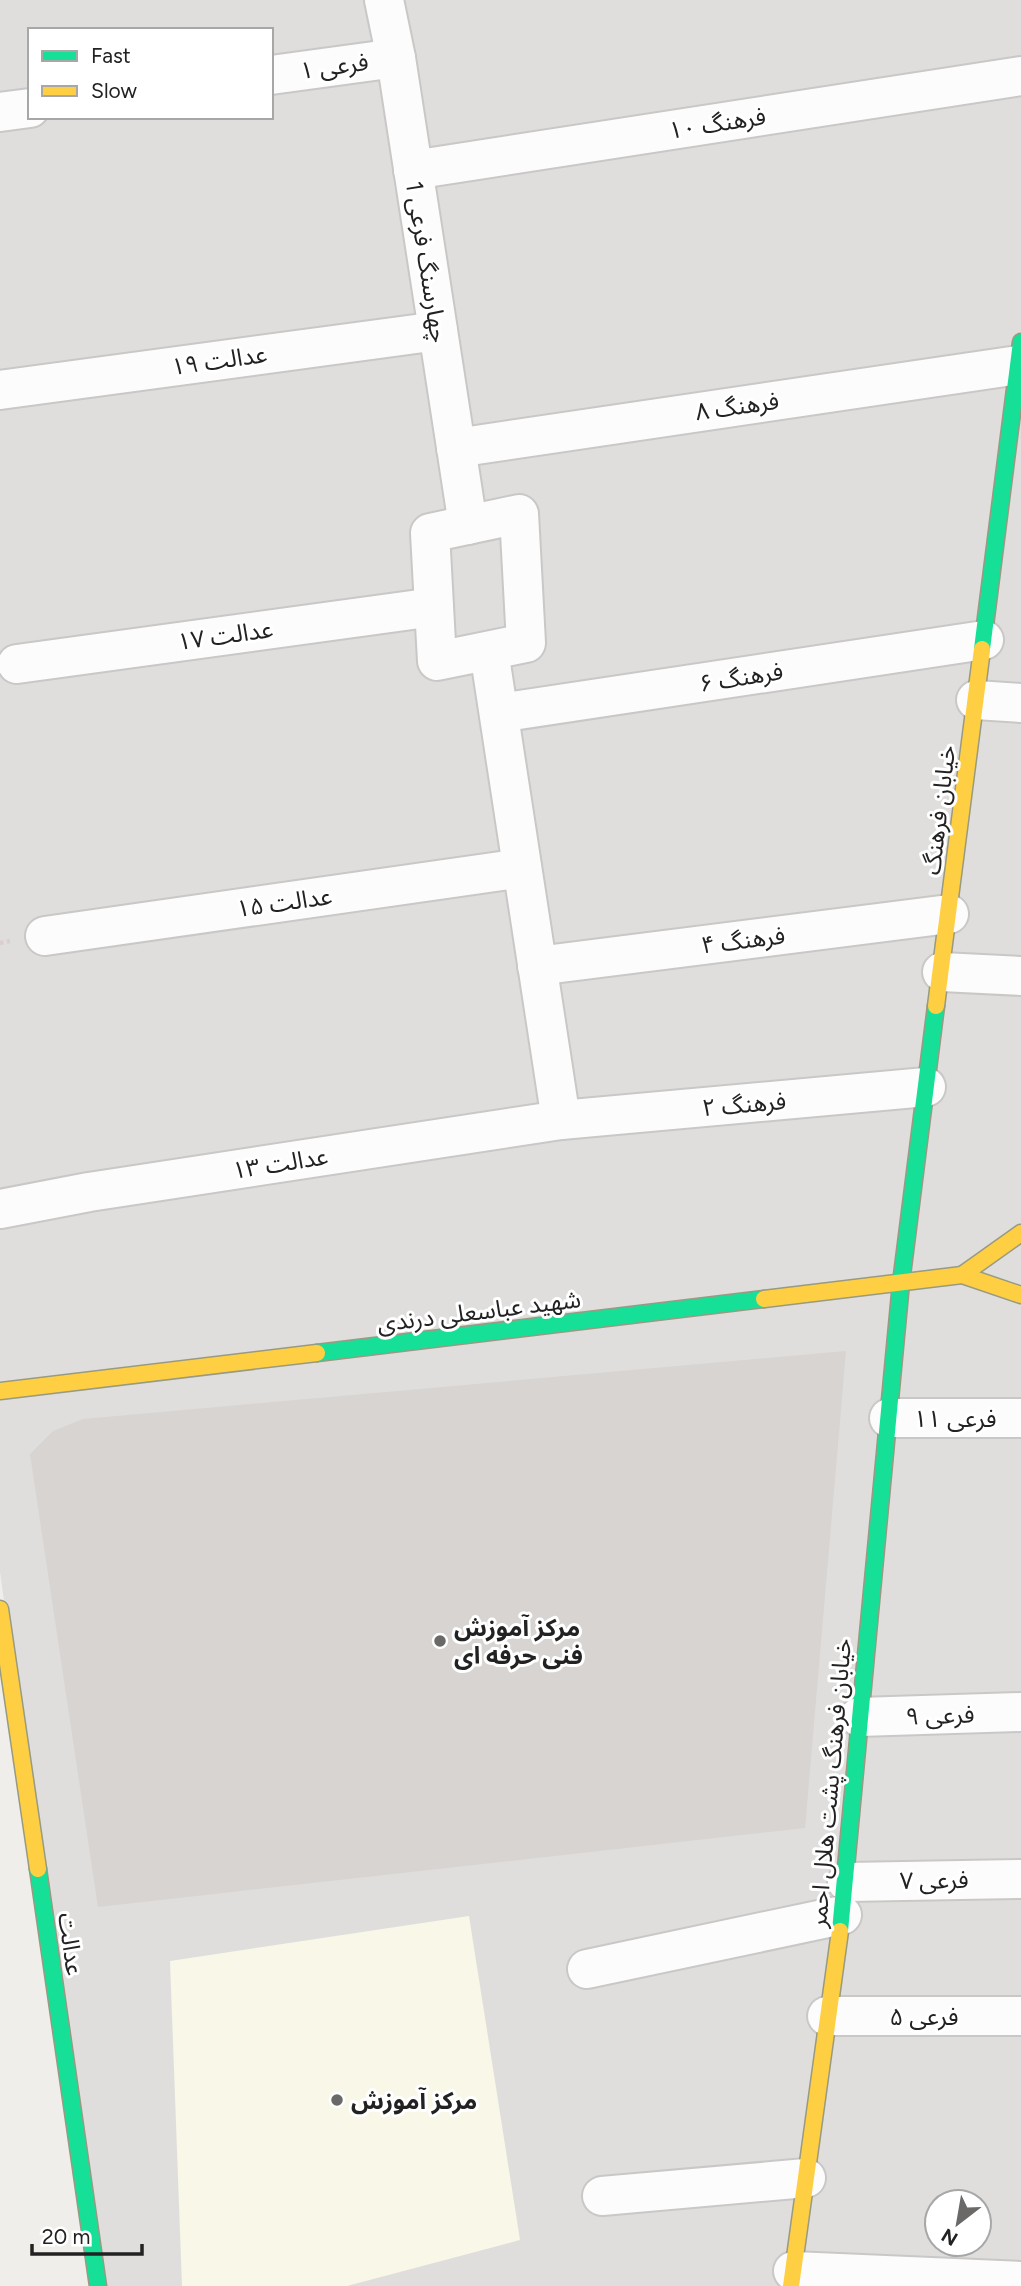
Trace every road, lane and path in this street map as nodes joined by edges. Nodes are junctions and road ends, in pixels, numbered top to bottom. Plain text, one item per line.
1 (384, 0) edge
2 (396, 58) junction
3 (273, 75) edge
4 (1021, 76) edge
5 (28, 108) edge
6 (0, 112) edge
7 (413, 170) junction
8 (438, 331) junction
9 (1019, 374) edge
10 (0, 390) edge
11 (456, 448) junction
12 (468, 525) junction
13 (434, 607) junction
14 (984, 640) junction
15 (489, 651) junction
16 (17, 664) dead end
17 (976, 700) junction
18 (1021, 703) edge
19 (499, 713) junction
20 (522, 868) junction
21 (949, 914) junction
22 (45, 936) dead end
23 (537, 966) junction
24 (942, 972) junction
25 (1021, 976) edge
26 (926, 1087) junction
27 (561, 1120) junction
28 (0, 1209) edge
29 (1021, 1234) edge
30 (962, 1275) junction
31 (901, 1283) junction
32 (1021, 1295) edge
33 (0, 1391) edge
34 (889, 1418) junction
35 (1021, 1418) edge
36 (0, 1609) edge
37 (1021, 1712) edge
38 (859, 1717) junction
39 (1021, 1879) edge
40 (845, 1898) junction
41 (587, 1969) dead end
42 (827, 2016) junction
43 (1021, 2016) edge
44 (806, 2178) junction
45 (602, 2196) dead end
46 (792, 2278) edge
47 (1021, 2281) edge
48 (98, 2286) edge

1 - 2 street, چهارسنگ فرعی 1
2 - 3 street, فرعی ۱
2 - 7 street, چهارسنگ فرعی 1
4 - 7 street, فرهنگ ۱۰
5 - 6 street
7 - 8 street, چهارسنگ فرعی 1
8 - 10 street, عدالت ۱۹
8 - 11 street, چهارسنگ فرعی 1
9 - 11 street, فرهنگ ۸
9 - 14 street, خیابان فرهنگ
11 - 12 street, چهارسنگ فرعی 1
12 - 13 street
12 - 15 street
13 - 15 street
13 - 16 street, عدالت ۱۷
14 - 17 street, خیابان فرهنگ
14 - 19 street, فرهنگ ۶
15 - 19 street
17 - 18 street
17 - 21 street, خیابان فرهنگ
19 - 20 street
20 - 22 street, عدالت ۱۵
20 - 23 street
21 - 23 street, فرهنگ ۴
21 - 24 street, خیابان فرهنگ
23 - 27 street
24 - 25 street
24 - 26 street, خیابان فرهنگ
26 - 27 street, فرهنگ ۲
26 - 31 street, خیابان فرهنگ
27 - 28 street, عدالت ۱۳
29 - 30 street
30 - 31 street, شهید عباسعلی درندی
30 - 32 street
31 - 33 street, شهید عباسعلی درندی
31 - 34 street, خیابان فرهنگ پشت هلال احمر
34 - 35 street, فرعی ۱۱
34 - 38 street, خیابان فرهنگ پشت هلال احمر
36 - 48 street, عدالت
37 - 38 street, فرعی ۹
38 - 40 street, خیابان فرهنگ پشت هلال احمر
39 - 40 street, فرعی ۷
40 - 41 street, فرعی ۷
40 - 42 street, خیابان فرهنگ پشت هلال احمر
42 - 43 street, فرعی ۵
42 - 44 street, خیابان فرهنگ پشت هلال احمر
44 - 45 street
44 - 46 street, خیابان فرهنگ پشت هلال احمر
46 - 47 street

